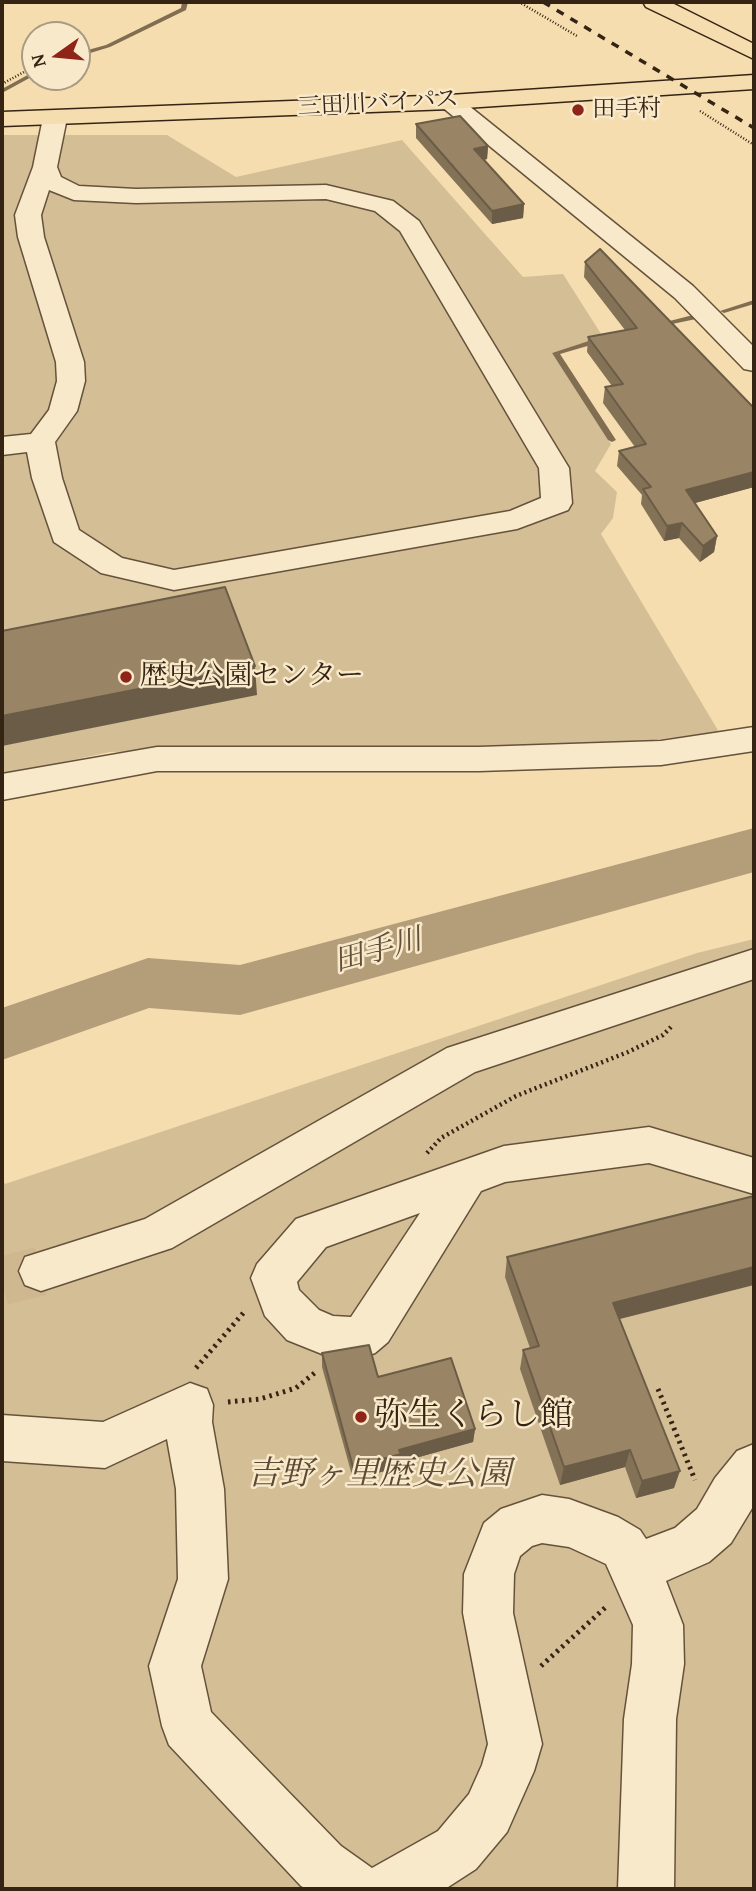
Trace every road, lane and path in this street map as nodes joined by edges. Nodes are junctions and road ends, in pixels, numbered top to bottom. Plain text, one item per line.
1 (519, 2) edge
2 (654, 2) edge
3 (577, 36) dead end
4 (754, 52) edge
5 (21, 74) edge
6 (754, 82) edge
7 (2, 84) edge
8 (664, 88) junction
9 (450, 102) junction
10 (55, 118) junction
11 (2, 119) edge
12 (754, 145) edge
13 (45, 167) junction
14 (752, 359) edge
15 (40, 442) junction
16 (2, 446) edge
17 (754, 739) edge
18 (2, 786) edge
19 (754, 964) edge
20 (709, 977) junction
21 (754, 1176) edge
22 (466, 1178) junction
23 (390, 1205) junction
24 (41, 1271) tunnel mouth
25 (273, 1278) junction
26 (359, 1338) junction
27 (658, 1389) dead end
28 (190, 1405) junction
29 (2, 1438) edge
30 (754, 1467) edge
31 (714, 1526) junction
32 (637, 1573) junction
33 (506, 1697) junction
34 (355, 1889) edge
35 (388, 1889) edge
36 (646, 1889) edge

1 - 3 path
2 - 4 highway
5 - 7 path
6 - 8 highway, 三田川バイパス
8 - 9 highway, 三田川バイパス
8 - 12 path
9 - 10 highway, 三田川バイパス
9 - 14 street
10 - 11 highway, 三田川バイパス
10 - 13 street
13 - 15 street
13 - 15 street
15 - 16 street
17 - 18 street
19 - 20 street
20 - 23 path
20 - 24 street
21 - 22 street
22 - 23 street
22 - 26 street
23 - 25 street
25 - 26 street
25 - 28 path
26 - 28 path
27 - 31 path
28 - 29 street
28 - 34 street
30 - 31 street
31 - 32 street
32 - 33 path
32 - 33 street
32 - 36 street
33 - 35 street

